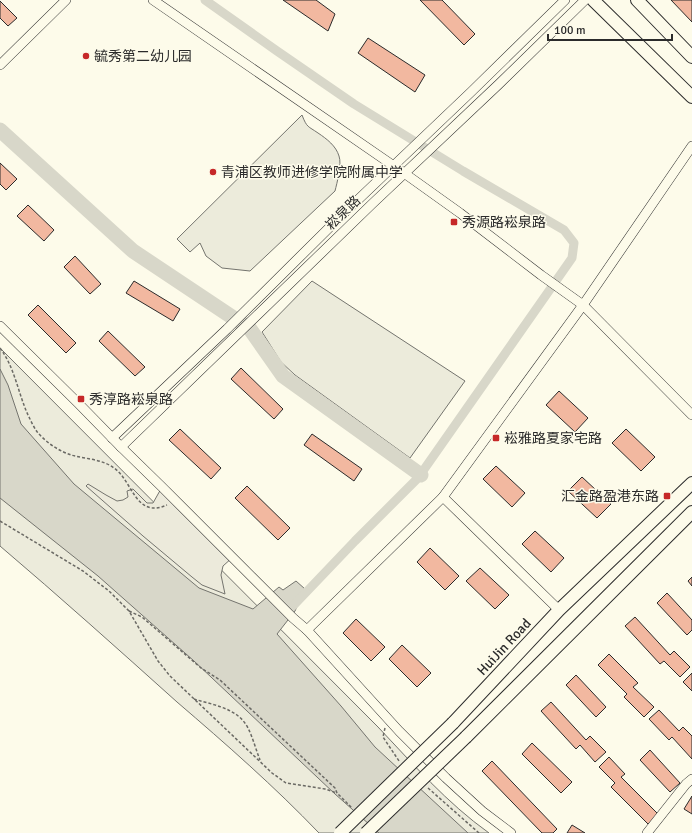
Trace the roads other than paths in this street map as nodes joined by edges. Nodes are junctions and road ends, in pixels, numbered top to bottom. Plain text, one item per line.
1 (66, 0) edge
2 (153, 0) edge
3 (565, 0) edge
4 (585, 0) edge
5 (593, 0) edge
6 (637, 0) edge
7 (692, 57) edge
8 (0, 64) edge
9 (692, 97) edge
10 (692, 146) edge
11 (393, 166) junction
12 (404, 174) junction
13 (583, 305) junction
14 (0, 326) edge
15 (692, 415) edge
16 (112, 438) junction
17 (121, 447) junction
18 (692, 483) edge
19 (443, 497) junction
20 (692, 512) edge
21 (559, 610) junction
22 (307, 630) junction
23 (692, 779) edge
24 (340, 833) edge
25 (366, 833) edge
26 (511, 833) edge
27 (647, 833) edge

1 - 8 street
2 - 11 street
3 - 11 street, 崧泉路
4 - 12 street, 崧泉路
5 - 9 main road
6 - 7 main road
10 - 13 street
11 - 12 street
11 - 16 street, 崧泉路
12 - 13 street
12 - 17 street, 崧泉路
13 - 15 street
13 - 19 street
14 - 16 street
16 - 17 street
17 - 22 street
18 - 21 main road, HuiJin Road
19 - 21 street
19 - 22 street
20 - 25 main road, bridge
21 - 24 main road, HuiJin Road, bridge
22 - 26 street
23 - 27 street

